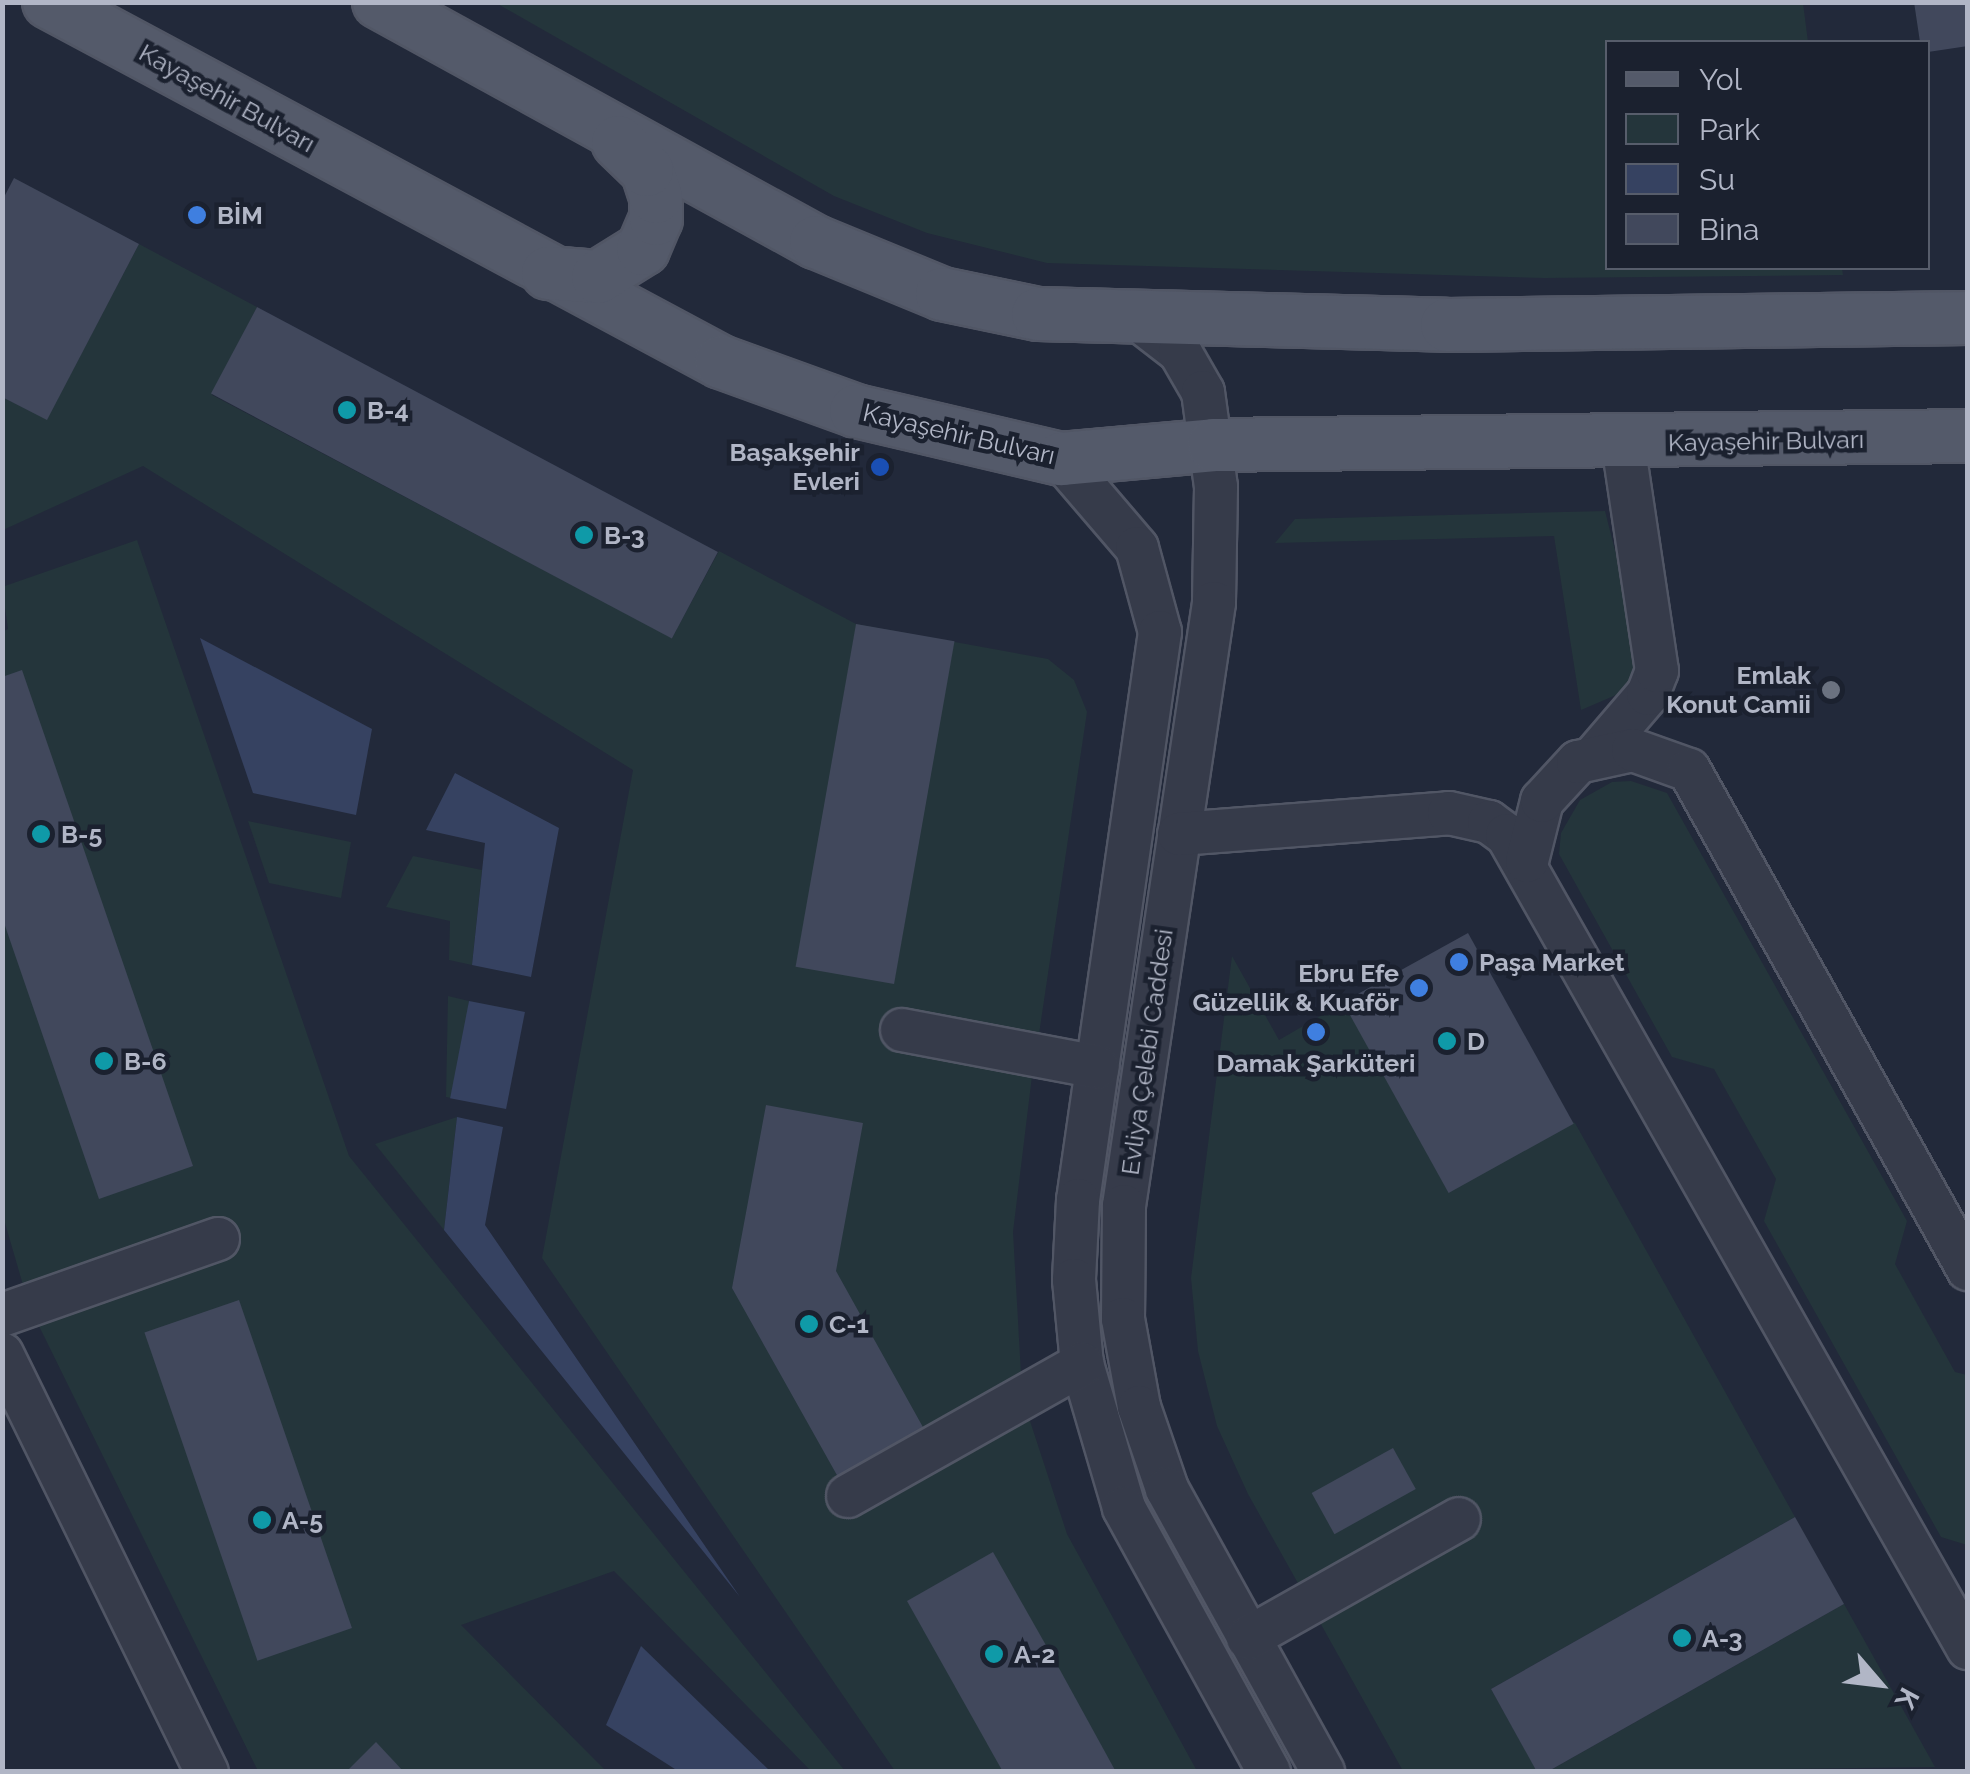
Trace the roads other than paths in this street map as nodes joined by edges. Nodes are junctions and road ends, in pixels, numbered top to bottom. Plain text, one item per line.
1 (49, 2) edge
2 (380, 2) edge
3 (568, 103) junction
4 (547, 273) junction
5 (1136, 318) junction
6 (1968, 318) edge
7 (1968, 436) edge
8 (1623, 444) junction
9 (1214, 446) junction
10 (1061, 460) junction
11 (1594, 757) junction
12 (1178, 834) junction
13 (1526, 861) junction
14 (902, 1030) dead end
15 (1098, 1067) junction
16 (218, 1239) dead end
17 (1968, 1270) edge
18 (2, 1314) edge
19 (2, 1354) edge
20 (1082, 1364) junction
21 (848, 1496) dead end
22 (1459, 1519) dead end
23 (1248, 1638) junction
24 (1968, 1648) edge
25 (207, 1772) edge
26 (1270, 1772) edge
27 (1323, 1772) edge

1 - 4 main road, Kayaşehir Bulvarı
2 - 3 main road
3 - 4 main road
3 - 5 main road
4 - 10 main road, Kayaşehir Bulvarı
5 - 6 main road
5 - 9 street, Evliya Çelebi Caddesi
7 - 8 main road, Kayaşehir Bulvarı
8 - 9 main road, Kayaşehir Bulvarı
8 - 11 street
9 - 10 main road, Kayaşehir Bulvarı
9 - 12 street, Evliya Çelebi Caddesi
10 - 15 street, Evliya Çelebi Caddesi
11 - 13 street
11 - 17 street
12 - 13 street
12 - 23 street, Evliya Çelebi Caddesi
13 - 24 street
14 - 15 street
15 - 20 street, Evliya Çelebi Caddesi
16 - 18 street
19 - 25 street
20 - 21 street
20 - 26 street, Evliya Çelebi Caddesi
22 - 23 street
23 - 27 street, Evliya Çelebi Caddesi

